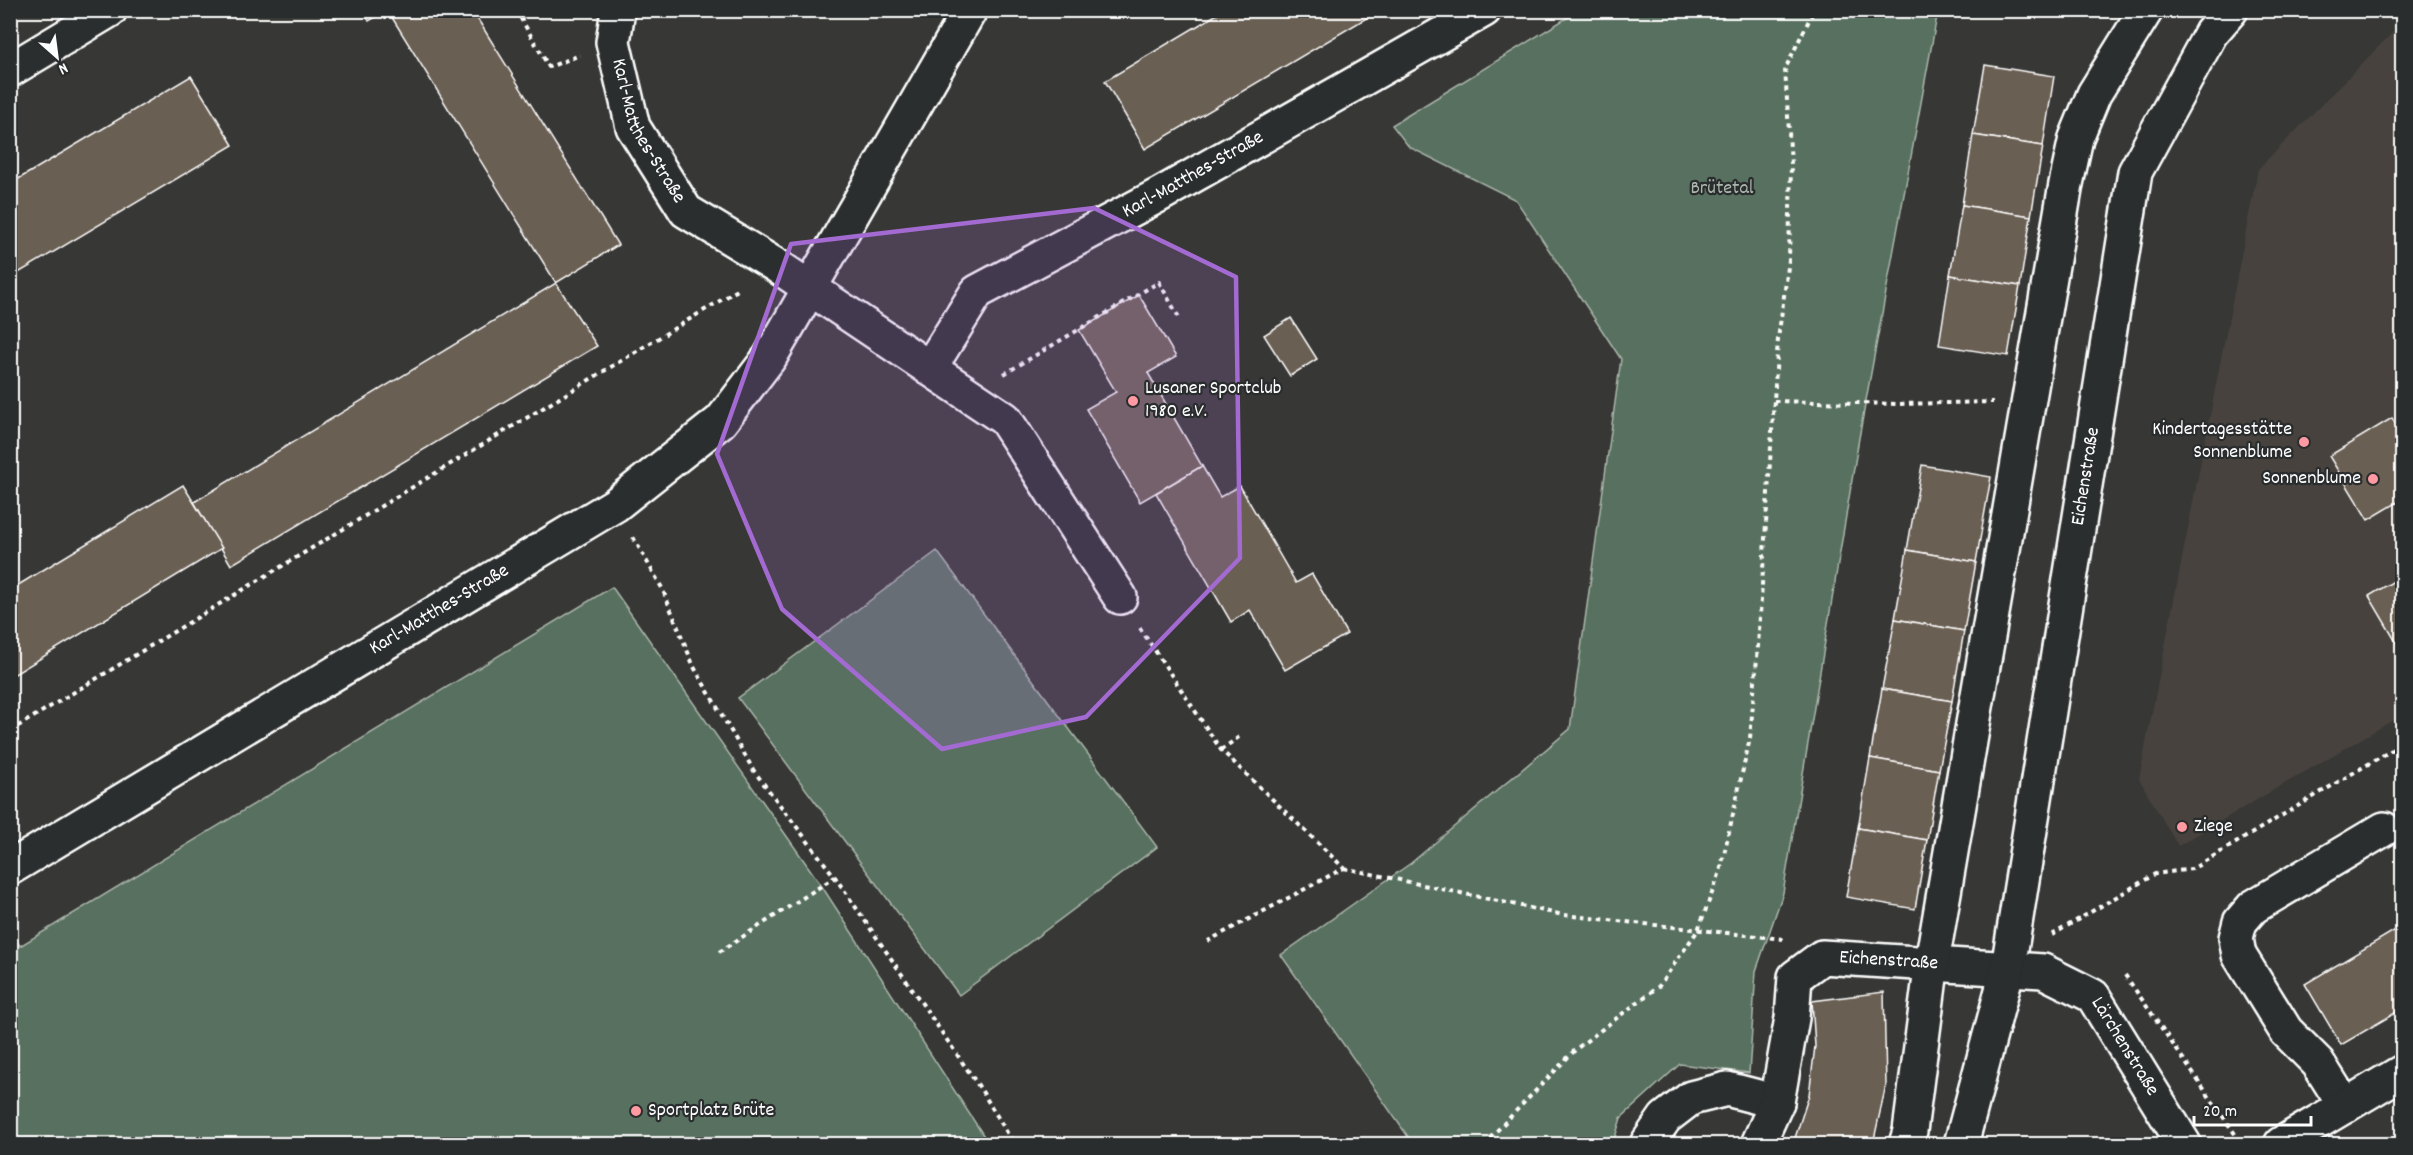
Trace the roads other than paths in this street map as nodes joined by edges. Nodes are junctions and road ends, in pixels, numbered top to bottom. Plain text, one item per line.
1 (110, 10) edge
2 (618, 10) edge
3 (970, 10) edge
4 (1484, 10) edge
5 (2146, 10) edge
6 (2231, 10) edge
7 (10, 70) edge
8 (812, 288) junction
9 (931, 366) junction
10 (1120, 597) road end
11 (2384, 829) dead end
12 (10, 868) edge
13 (1932, 962) junction
14 (2008, 968) junction
15 (2403, 1072) edge
16 (1777, 1102) junction
17 (2345, 1106) junction
18 (1647, 1144) edge
19 (1758, 1144) edge
20 (1906, 1144) edge
21 (1961, 1144) edge
22 (2184, 1144) edge
23 (2281, 1144) edge

1 - 7 street
2 - 8 street, Karl-Matthes-Straße
3 - 8 street, Karl-Matthes-Straße
4 - 9 street, Karl-Matthes-Straße
5 - 13 street
6 - 14 street, Eichenstraße
8 - 9 street, Karl-Matthes-Straße
8 - 12 street, Karl-Matthes-Straße
9 - 10 street, Karl-Matthes-Straße
11 - 17 street
13 - 14 street, Eichenstraße
13 - 16 street, Eichenstraße
13 - 20 street
14 - 21 street, Eichenstraße
14 - 22 street, Lärchenstraße
15 - 17 street
16 - 18 street
16 - 19 street, Eichenstraße
17 - 23 street

